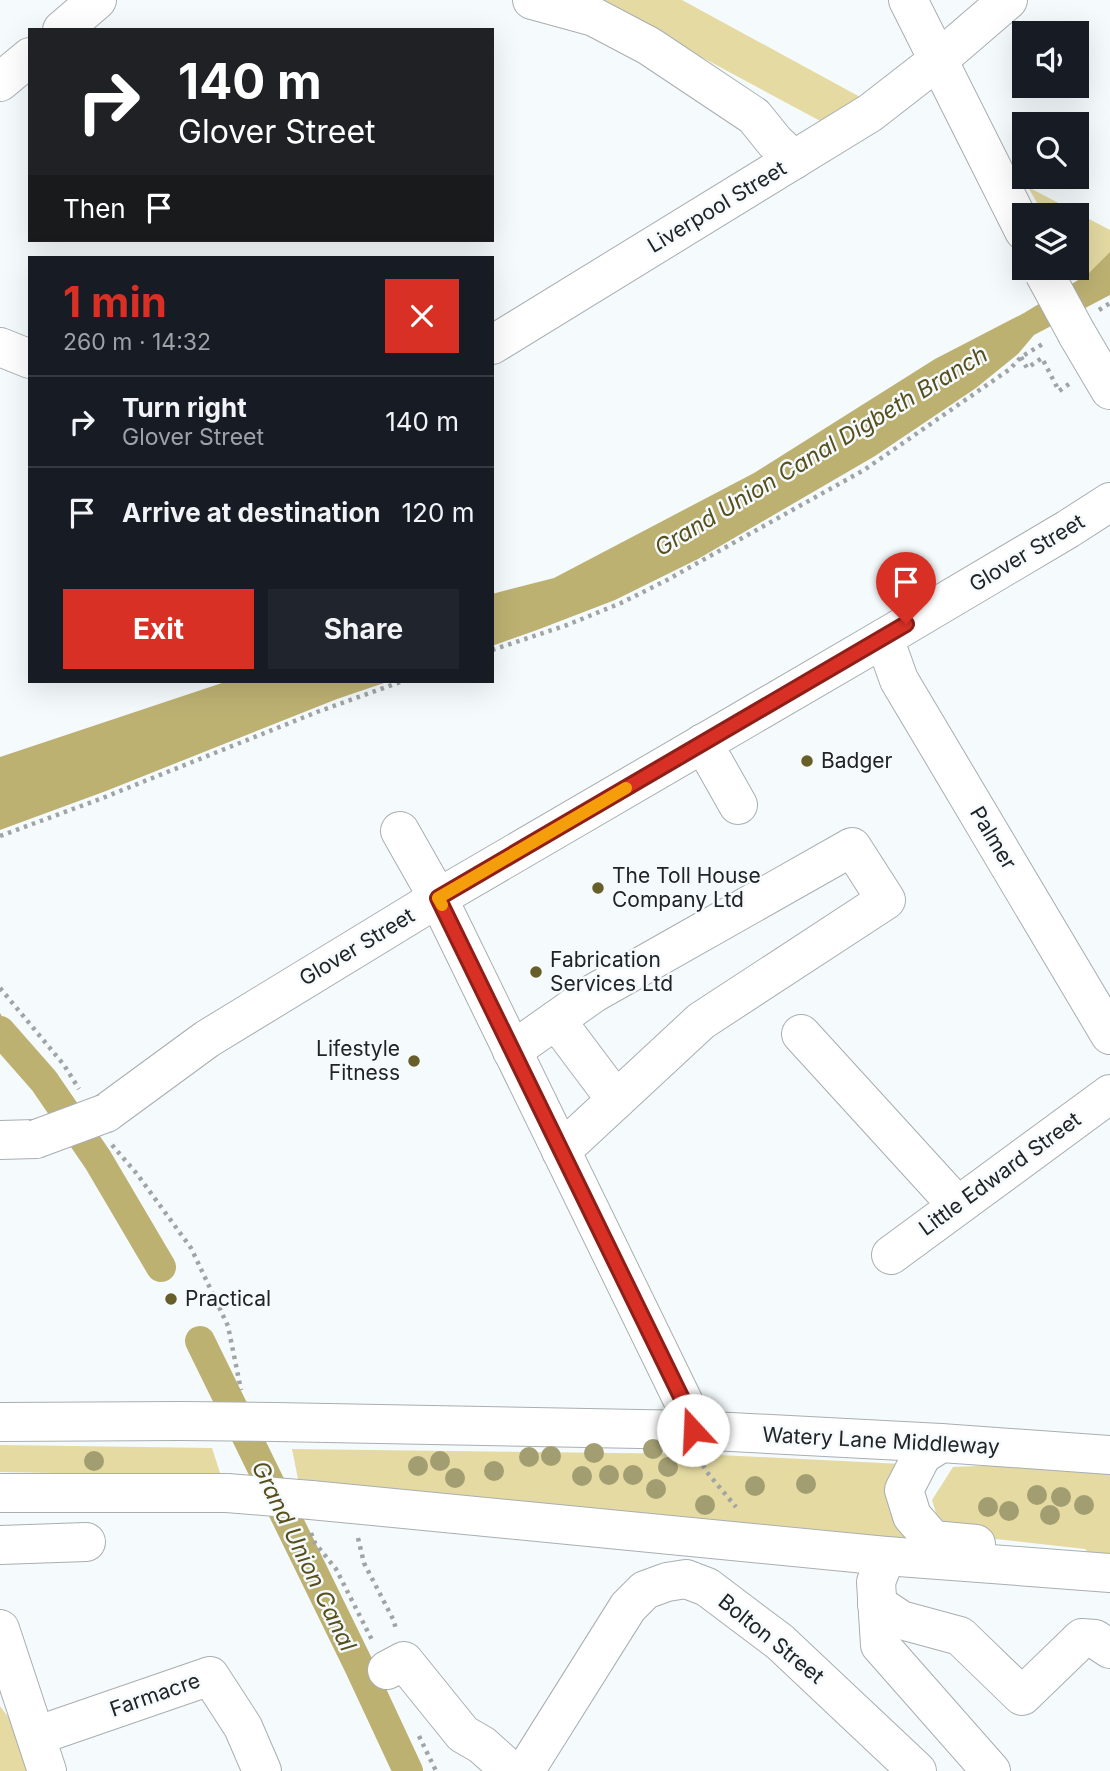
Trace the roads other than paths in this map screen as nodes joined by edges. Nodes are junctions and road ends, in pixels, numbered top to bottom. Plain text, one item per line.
1 (97, 0) edge
2 (532, 0) edge
3 (908, 0) edge
4 (1008, 0) edge
5 (64, 28) edge
6 (28, 59) edge
7 (937, 61) junction
8 (0, 82) edge
9 (794, 160) junction
10 (1012, 208) edge
11 (1049, 280) edge
12 (494, 344) edge
13 (0, 348) edge
14 (28, 358) edge
15 (1104, 379) edge
16 (1110, 502) edge
17 (884, 638) junction
18 (703, 743) junction
19 (738, 805) dead end
20 (400, 831) dead end
21 (438, 898) junction
22 (556, 1020) junction
23 (801, 1034) dead end
24 (1110, 1035) edge
25 (513, 1051) junction
26 (1110, 1094) edge
27 (616, 1100) junction
28 (18, 1140) edge
29 (561, 1151) junction
30 (957, 1205) junction
31 (891, 1255) dead end
32 (0, 1422) edge
33 (693, 1430) junction
34 (940, 1443) junction
35 (1110, 1455) edge
36 (0, 1493) edge
37 (86, 1542) dead end
38 (0, 1545) edge
39 (886, 1556) junction
40 (1102, 1572) edge
41 (877, 1604) junction
42 (0, 1629) edge
43 (1110, 1649) edge
44 (396, 1665) road end
45 (42, 1753) edge
46 (262, 1771) edge
47 (510, 1771) edge
48 (525, 1771) edge
49 (917, 1771) edge
50 (991, 1771) edge

1 - 5 main road
2 - 9 main road
3 - 7 main road
4 - 7 main road, Liverpool Street
6 - 8 main road
7 - 9 main road, Liverpool Street
7 - 10 main road
9 - 12 main road, Liverpool Street
11 - 15 main road, bridge
13 - 14 main road
16 - 17 main road, Glover Street
17 - 18 main road, Glover Street
17 - 24 main road, Palmer
18 - 19 main road
18 - 21 main road, Glover Street
20 - 21 main road
21 - 25 main road
21 - 28 main road, Glover Street, bridge
22 - 25 main road
22 - 27 main road
22 - 27 main road
23 - 30 main road
25 - 29 main road
26 - 30 main road, Little Edward Street
27 - 29 main road
29 - 33 main road
30 - 31 main road, Little Edward Street
32 - 33 main road, Watery Lane Middleway, bridge
33 - 34 main road, Watery Lane Middleway
34 - 35 main road, Watery Lane Middleway
34 - 40 main road
36 - 39 main road, bridge
37 - 38 main road
39 - 40 main road
39 - 41 main road
41 - 43 main road
41 - 50 main road
42 - 45 main road
44 - 47 main road
45 - 46 main road, Farmacre
48 - 49 main road, Bolton Street

